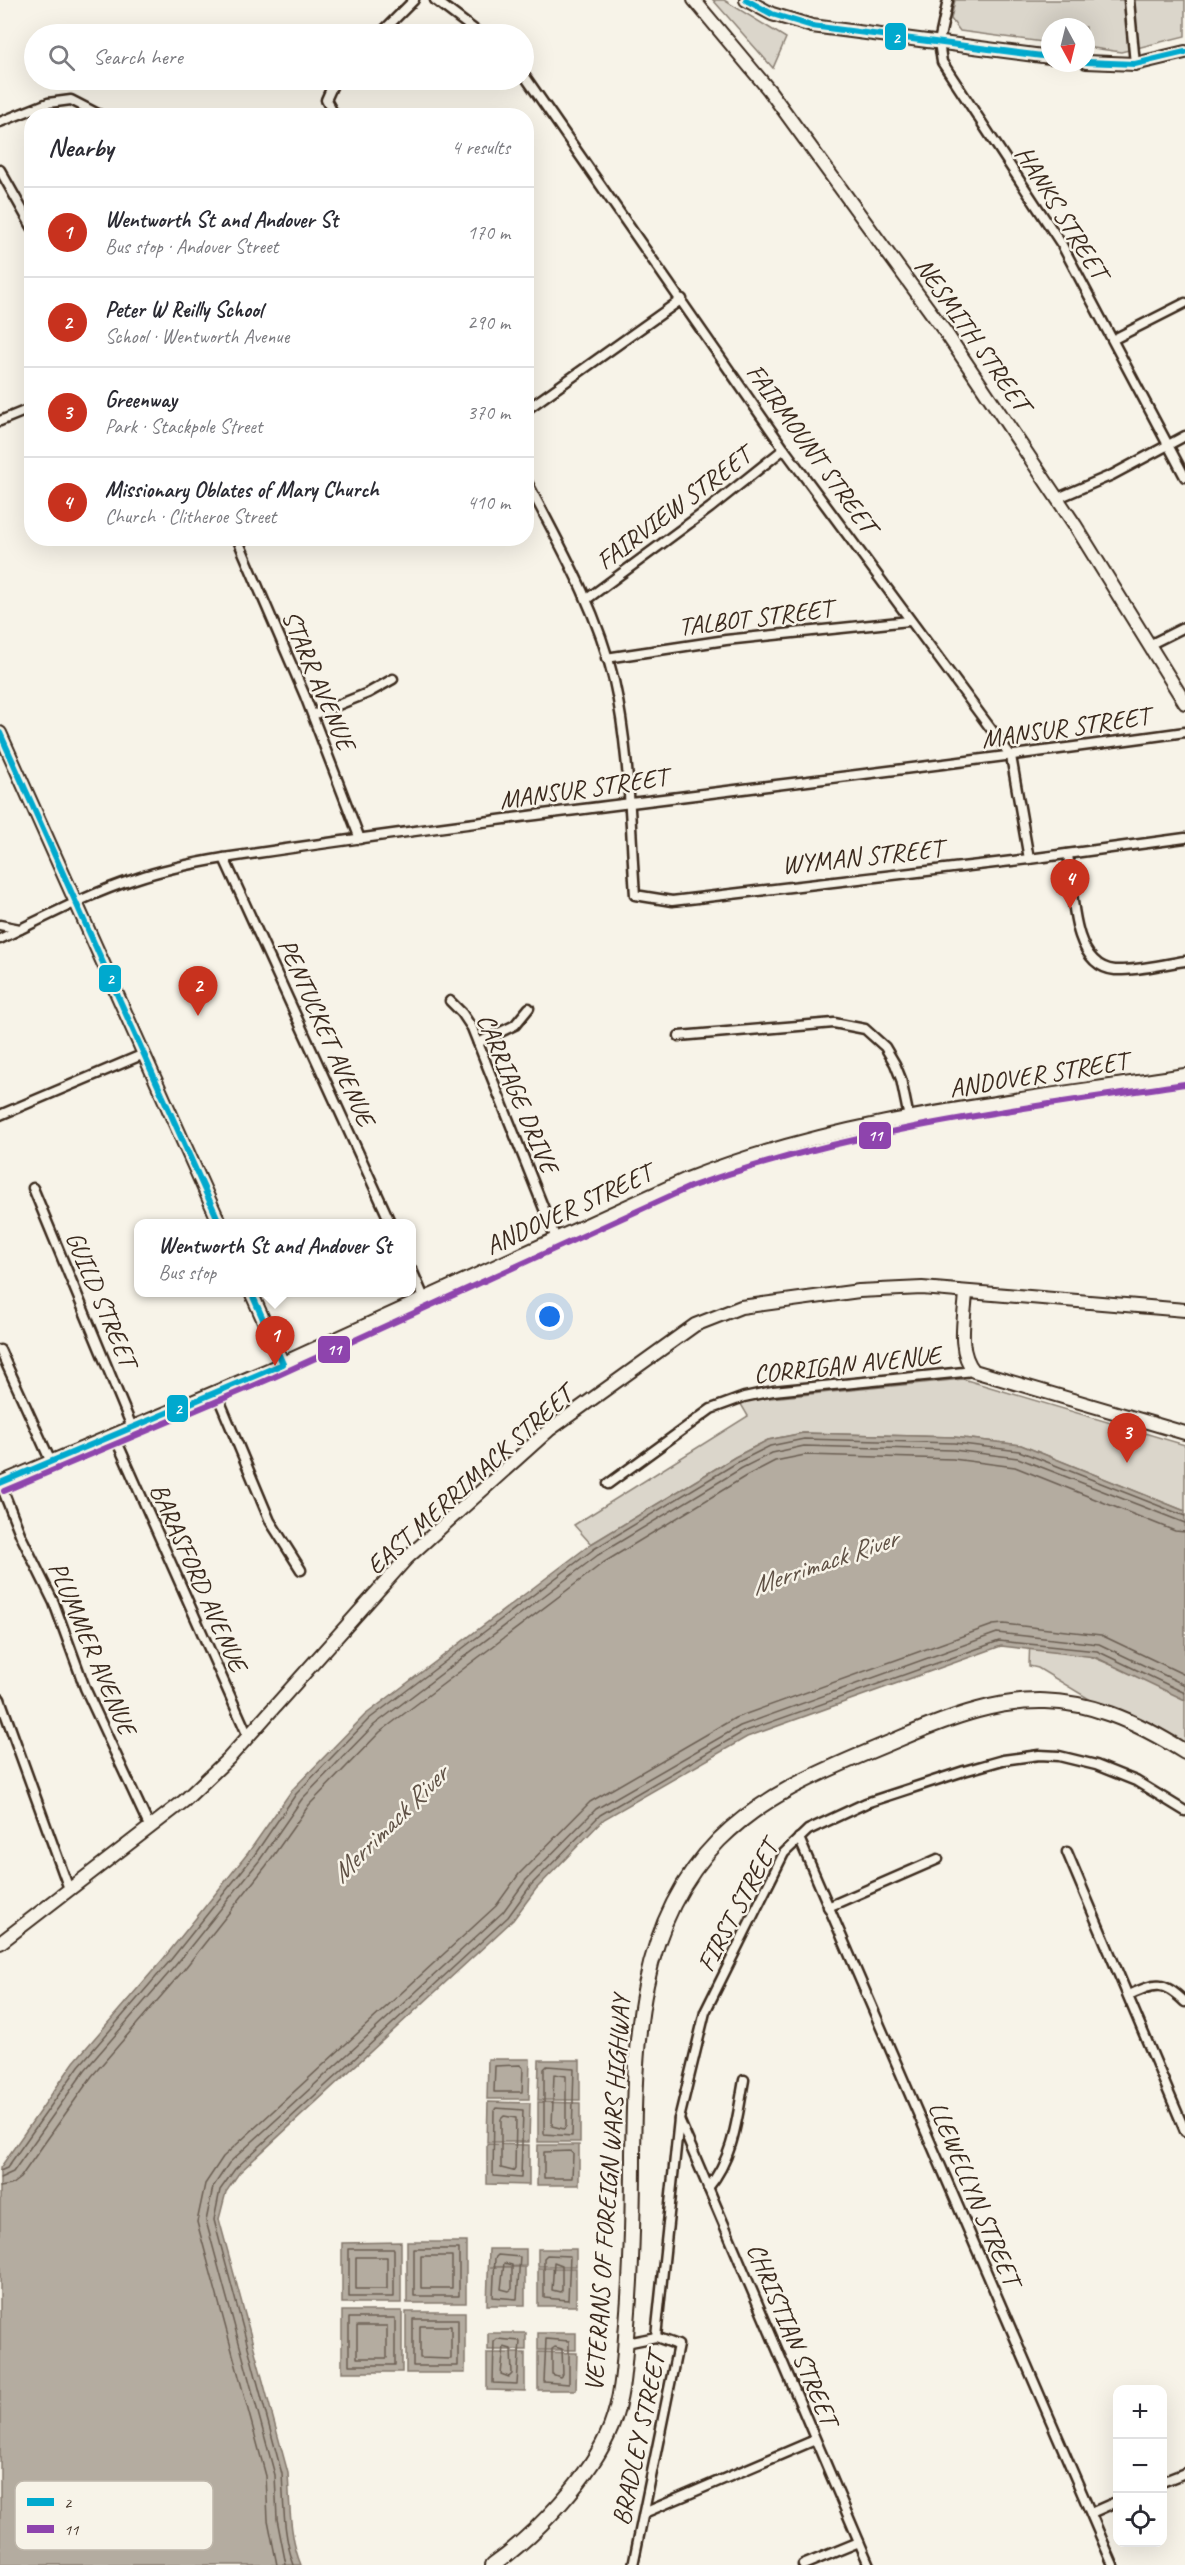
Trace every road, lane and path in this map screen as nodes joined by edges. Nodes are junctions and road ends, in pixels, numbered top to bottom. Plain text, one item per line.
1 (414, 0) edge
2 (435, 0) edge
3 (690, 0) edge
4 (746, 0) edge
5 (948, 0) edge
6 (1129, 0) edge
7 (698, 4) edge
8 (390, 24) edge
9 (467, 24) edge
10 (939, 42) junction
11 (1185, 52) edge
12 (1041, 56) edge
13 (1095, 62) edge
14 (1135, 64) junction
15 (534, 89) edge
16 (331, 90) edge
17 (36, 108) edge
18 (86, 108) edge
19 (331, 108) edge
20 (24, 113) edge
21 (0, 123) edge
22 (0, 170) edge
23 (24, 213) edge
24 (682, 299) junction
25 (1185, 303) edge
26 (1114, 339) junction
27 (534, 404) edge
28 (24, 411) edge
29 (0, 421) edge
30 (1185, 436) edge
31 (1168, 445) junction
32 (784, 449) junction
33 (1185, 477) edge
34 (534, 496) edge
35 (1058, 498) junction
36 (240, 546) edge
37 (587, 599) junction
38 (909, 621) junction
39 (1185, 627) edge
40 (1149, 645) junction
41 (606, 658) junction
42 (393, 678) dead end
43 (1185, 703) edge
44 (313, 715) junction
45 (0, 732) edge
46 (1185, 732) edge
47 (1011, 756) junction
48 (629, 803) junction
49 (1185, 838) edge
50 (360, 839) junction
51 (1068, 854) junction
52 (224, 858) junction
53 (1029, 859) junction
54 (76, 903) junction
55 (0, 925) edge
56 (21, 929) junction
57 (0, 939) edge
58 (1185, 961) edge
59 (450, 1001) dead end
60 (529, 1008) dead end
61 (679, 1036) dead end
62 (478, 1042) junction
63 (144, 1054) junction
64 (1185, 1075) edge
65 (0, 1114) edge
66 (909, 1118) junction
67 (33, 1188) dead end
68 (218, 1219) edge
69 (389, 1219) edge
70 (556, 1239) junction
71 (416, 1281) edge
72 (966, 1292) junction
73 (253, 1297) edge
74 (425, 1300) junction
75 (1185, 1310) edge
76 (0, 1350) edge
77 (283, 1364) junction
78 (974, 1371) junction
79 (216, 1392) junction
80 (132, 1427) junction
81 (1185, 1433) edge
82 (114, 1435) junction
83 (51, 1462) junction
84 (0, 1483) edge
85 (608, 1484) dead end
86 (301, 1570) dead end
87 (0, 1699) edge
88 (248, 1736) junction
89 (1185, 1752) edge
90 (1185, 1811) edge
91 (150, 1828) junction
92 (799, 1838) junction
93 (1067, 1852) dead end
94 (938, 1859) dead end
95 (69, 1889) junction
96 (828, 1906) junction
97 (0, 1943) edge
98 (1129, 1995) junction
99 (1185, 2002) edge
100 (744, 2080) dead end
101 (679, 2119) junction
102 (1185, 2131) edge
103 (708, 2188) junction
104 (656, 2337) junction
105 (626, 2343) junction
106 (815, 2440) junction
107 (1185, 2473) edge
108 (1167, 2480) edge
109 (1113, 2503) edge
110 (644, 2512) junction
111 (1091, 2513) junction
112 (859, 2542) junction
113 (493, 2565) edge
114 (633, 2565) edge
115 (803, 2565) edge
116 (869, 2565) edge
117 (1113, 2565) edge

1 - 8 street
2 - 9 street
3 - 7 street, NESMITH STREET
4 - 10 street
5 - 10 street, HANKS STREET
6 - 14 street
7 - 35 street, NESMITH STREET
10 - 12 street
10 - 26 street, HANKS STREET
11 - 14 street
13 - 14 street
15 - 24 street, FAIRMOUNT STREET
16 - 19 street
17 - 18 street
20 - 21 street
22 - 23 street
24 - 27 street
24 - 32 street, FAIRMOUNT STREET
25 - 26 street
26 - 31 street, HANKS STREET
28 - 29 street
30 - 31 street
31 - 33 street, HANKS STREET
31 - 35 street
32 - 37 street, FAIRVIEW STREET
32 - 38 street, FAIRMOUNT STREET
34 - 37 street
35 - 40 street, NESMITH STREET
36 - 44 street, STARR AVENUE
37 - 41 street
38 - 41 street, TALBOT STREET
38 - 47 street, FAIRMOUNT STREET
39 - 40 street
40 - 43 street, NESMITH STREET
41 - 48 street
42 - 44 street
44 - 50 street, STARR AVENUE
45 - 54 street
46 - 47 street, MANSUR STREET
47 - 48 street, MANSUR STREET
47 - 53 street, FAIRMOUNT STREET
48 - 50 street, MANSUR STREET
48 - 53 street, WYMAN STREET
49 - 51 street, WYMAN STREET
50 - 52 street, MANSUR STREET
51 - 53 street, WYMAN STREET
51 - 58 street
52 - 54 street, MANSUR STREET
52 - 69 street, PENTUCKET AVENUE
54 - 56 street, MANSUR STREET
54 - 63 street
55 - 56 street
56 - 57 street, MANSUR STREET
59 - 62 street, CARRIAGE DRIVE
60 - 62 street
61 - 66 street
62 - 70 street, CARRIAGE DRIVE
63 - 65 street
63 - 68 street
64 - 66 street, ANDOVER STREET
66 - 70 street, ANDOVER STREET
67 - 80 street, GUILD STREET
70 - 74 street, ANDOVER STREET
71 - 74 street
72 - 75 street, EAST MERRIMACK STREET
72 - 78 street
72 - 88 street, EAST MERRIMACK STREET
73 - 77 street
74 - 77 street, ANDOVER STREET
76 - 83 street
77 - 79 street, ANDOVER STREET
78 - 81 street
78 - 85 street, CORRIGAN AVENUE
79 - 80 street, ANDOVER STREET
79 - 86 street
80 - 82 street, ANDOVER STREET
82 - 83 street, ANDOVER STREET
82 - 88 street, BARASFORD AVENUE
83 - 84 street, ANDOVER STREET
84 - 91 street, PLUMMER AVENUE
87 - 95 street
88 - 91 street, EAST MERRIMACK STREET
89 - 105 main road, VETERANS OF FOREIGN WARS HIGHWAY
90 - 92 street, FIRST STREET
91 - 95 street, EAST MERRIMACK STREET
92 - 96 street, LLEWELLYN STREET
92 - 101 street, FIRST STREET
93 - 98 street
94 - 96 street
95 - 97 street, EAST MERRIMACK STREET
96 - 111 street, LLEWELLYN STREET
98 - 99 street
98 - 102 street
100 - 103 street
101 - 103 street, CHRISTIAN STREET
101 - 104 street, FIRST STREET
103 - 106 street, CHRISTIAN STREET
104 - 105 street
104 - 110 street, BRADLEY STREET
105 - 113 main road, VETERANS OF FOREIGN WARS HIGHWAY
106 - 110 street
106 - 112 street, CHRISTIAN STREET
107 - 108 street
109 - 111 street
110 - 114 street, BRADLEY STREET
111 - 117 street, LLEWELLYN STREET
112 - 115 street
112 - 116 street, CHRISTIAN STREET

